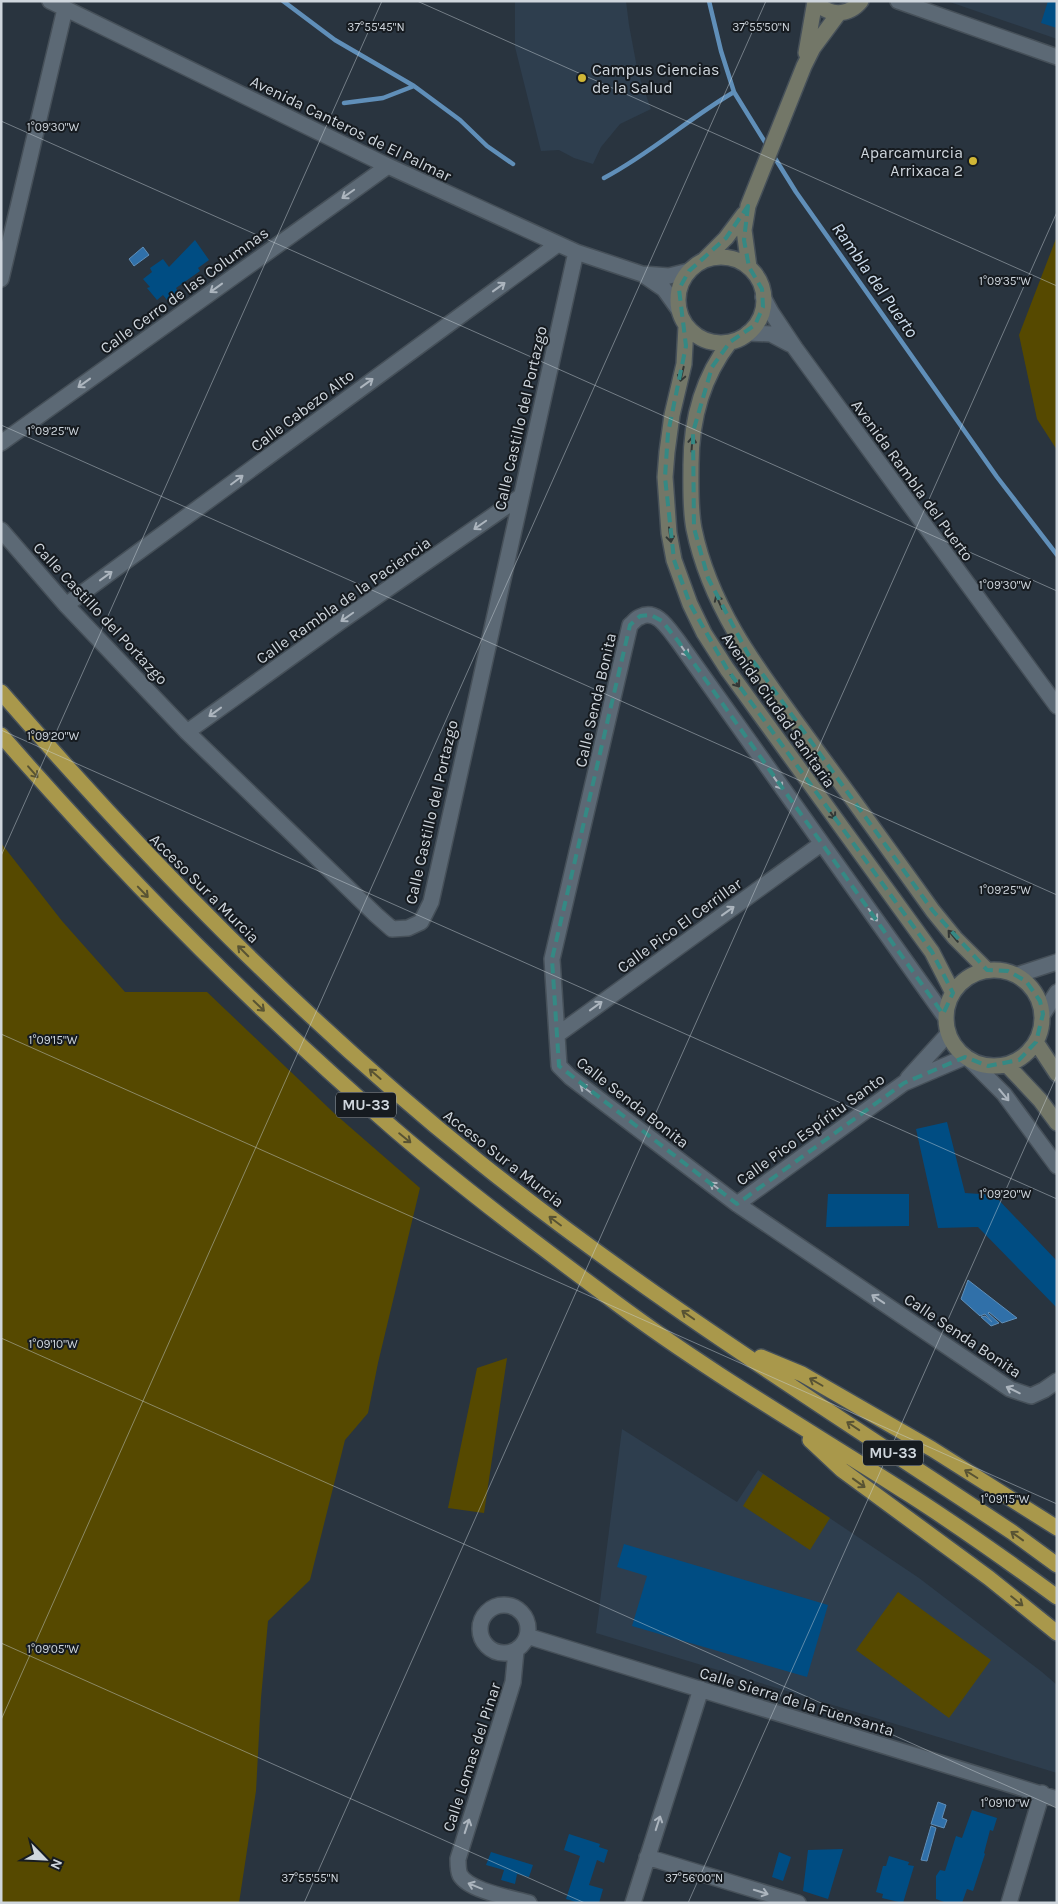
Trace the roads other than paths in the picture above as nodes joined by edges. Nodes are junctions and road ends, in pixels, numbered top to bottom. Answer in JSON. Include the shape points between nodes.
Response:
{"nodes":[{"id":1,"x":50,"y":1,"type":"edge"},
{"id":2,"x":815,"y":1,"type":"edge"},
{"id":3,"x":861,"y":1,"type":"edge"},
{"id":4,"x":898,"y":1,"type":"edge"},
{"id":5,"x":65,"y":9,"type":"junction"},
{"id":6,"x":838,"y":13,"type":"junction"},
{"id":7,"x":1057,"y":56,"type":"edge"},
{"id":8,"x":804,"y":66,"type":"junction"},
{"id":9,"x":388,"y":166,"type":"junction"},
{"id":10,"x":751,"y":200,"type":"junction"},
{"id":11,"x":558,"y":244,"type":"junction"},
{"id":12,"x":576,"y":252,"type":"junction"},
{"id":13,"x":704,"y":260,"type":"junction"},
{"id":14,"x":749,"y":267,"type":"junction"},
{"id":15,"x":689,"y":271,"type":"junction"},
{"id":16,"x":642,"y":274,"type":"junction"},
{"id":17,"x":1,"y":279,"type":"edge"},
{"id":18,"x":763,"y":297,"type":"junction"},
{"id":19,"x":679,"y":310,"type":"junction"},
{"id":20,"x":686,"y":326,"type":"junction"},
{"id":21,"x":748,"y":332,"type":"junction"},
{"id":22,"x":730,"y":342,"type":"junction"},
{"id":23,"x":795,"y":348,"type":"junction"},
{"id":24,"x":1,"y":443,"type":"edge"},
{"id":25,"x":520,"y":497,"type":"junction"},
{"id":26,"x":1,"y":530,"type":"edge"},
{"id":27,"x":66,"y":604,"type":"junction"},
{"id":28,"x":1,"y":692,"type":"edge"},
{"id":29,"x":1057,"y":706,"type":"edge"},
{"id":30,"x":187,"y":732,"type":"junction"},
{"id":31,"x":1,"y":735,"type":"edge"},
{"id":32,"x":821,"y":844,"type":"junction"},
{"id":33,"x":1057,"y":962,"type":"edge"},
{"id":34,"x":987,"y":970,"type":"junction"},
{"id":35,"x":1018,"y":975,"type":"junction"},
{"id":36,"x":1057,"y":992,"type":"edge"},
{"id":37,"x":953,"y":993,"type":"junction"},
{"id":38,"x":1043,"y":1014,"type":"junction"},
{"id":39,"x":946,"y":1018,"type":"junction"},
{"id":40,"x":948,"y":1034,"type":"junction"},
{"id":41,"x":557,"y":1035,"type":"junction"},
{"id":42,"x":1036,"y":1042,"type":"junction"},
{"id":43,"x":968,"y":1058,"type":"junction"},
{"id":44,"x":1007,"y":1065,"type":"junction"},
{"id":45,"x":1057,"y":1074,"type":"edge"},
{"id":46,"x":904,"y":1083,"type":"junction"},
{"id":47,"x":1057,"y":1123,"type":"edge"},
{"id":48,"x":1057,"y":1166,"type":"edge"},
{"id":49,"x":738,"y":1204,"type":"junction"},
{"id":50,"x":728,"y":1343,"type":"junction"},
{"id":51,"x":1057,"y":1381,"type":"edge"},
{"id":52,"x":783,"y":1416,"type":"junction"},
{"id":53,"x":1057,"y":1528,"type":"edge"},
{"id":54,"x":1057,"y":1565,"type":"edge"},
{"id":55,"x":1057,"y":1597,"type":"edge"},
{"id":56,"x":1057,"y":1633,"type":"edge"},
{"id":57,"x":527,"y":1636,"type":"junction"},
{"id":58,"x":516,"y":1651,"type":"junction"},
{"id":59,"x":700,"y":1689,"type":"junction"},
{"id":60,"x":1042,"y":1793,"type":"junction"},
{"id":61,"x":1057,"y":1799,"type":"edge"},
{"id":62,"x":648,"y":1857,"type":"junction"},
{"id":63,"x":529,"y":1903,"type":"edge"},
{"id":64,"x":633,"y":1903,"type":"edge"},
{"id":65,"x":798,"y":1903,"type":"edge"},
{"id":66,"x":1009,"y":1903,"type":"edge"}],
"edges":[{"from":1,"to":5,"type":"street","name":"Avenida Canteros de El Palmar"},
{"from":2,"to":6,"type":"street","via":[[827,11]]},
{"from":2,"to":8,"type":"street"},
{"from":3,"to":6,"type":"street","via":[[850,11]]},
{"from":4,"to":7,"type":"street"},
{"from":5,"to":9,"type":"street","name":"Avenida Canteros de El Palmar"},
{"from":5,"to":17,"type":"street"},
{"from":6,"to":8,"type":"street"},
{"from":8,"to":10,"type":"street"},
{"from":9,"to":11,"type":"street","name":"Avenida Canteros de El Palmar"},
{"from":9,"to":24,"type":"street","name":"Calle Cerro de las Columnas","one_way":true},
{"from":10,"to":13,"type":"street","via":[[734,228]]},
{"from":10,"to":14,"type":"street","via":[[744,230]]},
{"from":11,"to":12,"type":"street","name":"Avenida Canteros de El Palmar"},
{"from":27,"to":11,"type":"street","name":"Calle Cabezo Alto","one_way":true},
{"from":12,"to":16,"type":"street","name":"Avenida Canteros de El Palmar"},
{"from":12,"to":25,"type":"street","name":"Calle Castillo del Portazgo"},
{"from":13,"to":14,"type":"street","via":[[732,258]]},
{"from":13,"to":15,"type":"street"},
{"from":14,"to":18,"type":"street","via":[[759,281]]},
{"from":15,"to":16,"type":"street","name":"Avenida Canteros de El Palmar","via":[[669,276]]},
{"from":15,"to":19,"type":"street","via":[[679,289]]},
{"from":16,"to":19,"type":"street","name":"Avenida Canteros de El Palmar","via":[[664,289]]},
{"from":18,"to":21,"type":"street","via":[[760,316]]},
{"from":18,"to":23,"type":"street","name":"Avenida Rambla del Puerto"},
{"from":19,"to":20,"type":"street"},
{"from":20,"to":22,"type":"street","via":[[701,338]]},
{"from":20,"to":37,"type":"street","name":"Avenida Ciudad Sanitaria","one_way":true,"via":[[684,364],[668,432],[665,477],[669,533],[681,582],[704,633],[726,669],[932,952]]},
{"from":21,"to":22,"type":"street"},
{"from":21,"to":23,"type":"street","name":"Avenida Rambla del Puerto","via":[[771,334]]},
{"from":34,"to":22,"type":"street","name":"Avenida Ciudad Sanitaria","one_way":true,"via":[[933,911],[748,654],[720,607],[708,578],[694,528],[693,432],[706,382]]},
{"from":23,"to":29,"type":"street","name":"Avenida Rambla del Puerto"},
{"from":25,"to":30,"type":"street","name":"Calle Rambla de la Paciencia","one_way":true},
{"from":25,"to":30,"type":"street","name":"Calle Castillo del Portazgo","via":[[431,902],[421,922],[408,928],[392,929]]},
{"from":26,"to":27,"type":"street","name":"Calle Castillo del Portazgo"},
{"from":27,"to":30,"type":"street","name":"Calle Castillo del Portazgo"},
{"from":50,"to":28,"type":"highway","name":"Acceso Sur a Murcia","number":"MU-33","one_way":true,"via":[[551,1218],[363,1064],[252,960],[152,859],[78,781]]},
{"from":31,"to":52,"type":"highway","number":"MU-33","one_way":true,"via":[[177,927],[284,1030],[397,1131],[618,1304]]},
{"from":32,"to":39,"type":"street","one_way":true},
{"from":41,"to":32,"type":"street","name":"Calle Pico El Cerrillar","one_way":true},
{"from":41,"to":32,"type":"street","name":"Calle Senda Bonita","one_way":true,"via":[[552,959],[630,625],[640,616],[652,615],[662,620]]},
{"from":33,"to":35,"type":"street"},
{"from":34,"to":35,"type":"street","via":[[1003,970]]},
{"from":34,"to":37,"type":"street","via":[[967,977]]},
{"from":35,"to":38,"type":"street","via":[[1033,988]]},
{"from":36,"to":38,"type":"street"},
{"from":37,"to":39,"type":"street"},
{"from":38,"to":42,"type":"street","via":[[1042,1029]]},
{"from":39,"to":40,"type":"street"},
{"from":40,"to":43,"type":"street","via":[[956,1048]]},
{"from":40,"to":46,"type":"street","name":"Calle Pico Espíritu Santo"},
{"from":49,"to":41,"type":"street","name":"Calle Senda Bonita","one_way":true,"via":[[570,1077],[559,1066]]},
{"from":42,"to":44,"type":"street","via":[[1024,1056]]},
{"from":42,"to":45,"type":"street"},
{"from":43,"to":44,"type":"street","via":[[988,1066]]},
{"from":43,"to":46,"type":"street","name":"Calle Pico Espíritu Santo"},
{"from":43,"to":48,"type":"street","one_way":true,"via":[[1004,1094]]},
{"from":44,"to":47,"type":"street"},
{"from":46,"to":49,"type":"street","name":"Calle Pico Espíritu Santo"},
{"from":51,"to":49,"type":"street","name":"Calle Senda Bonita","one_way":true,"via":[[1031,1396],[1010,1388]]},
{"from":53,"to":50,"type":"highway","one_way":true,"via":[[932,1449],[802,1374]]},
{"from":54,"to":50,"type":"highway","name":"Acceso Sur a Murcia","number":"MU-33","one_way":true},
{"from":52,"to":55,"type":"highway","number":"MU-33","via":[[913,1497]]},
{"from":52,"to":56,"type":"highway","one_way":true,"via":[[842,1470]]},
{"from":57,"to":58,"type":"street"},
{"from":57,"to":58,"type":"street","via":[[526,1618],[511,1606],[502,1605],[486,1614],[481,1622],[483,1641],[497,1652]]},
{"from":57,"to":59,"type":"street","name":"Calle Sierra de la Fuensanta"},
{"from":63,"to":58,"type":"street","name":"Calle Lomas del Pinar","one_way":true,"via":[[466,1882],[459,1874],[458,1859],[513,1682]]},
{"from":59,"to":60,"type":"street","name":"Calle Sierra de la Fuensanta"},
{"from":62,"to":59,"type":"street","one_way":true},
{"from":60,"to":61,"type":"street","name":"Calle Sierra de la Fuensanta"},
{"from":60,"to":66,"type":"street"},
{"from":62,"to":64,"type":"street"},
{"from":62,"to":65,"type":"street","one_way":true}]}
